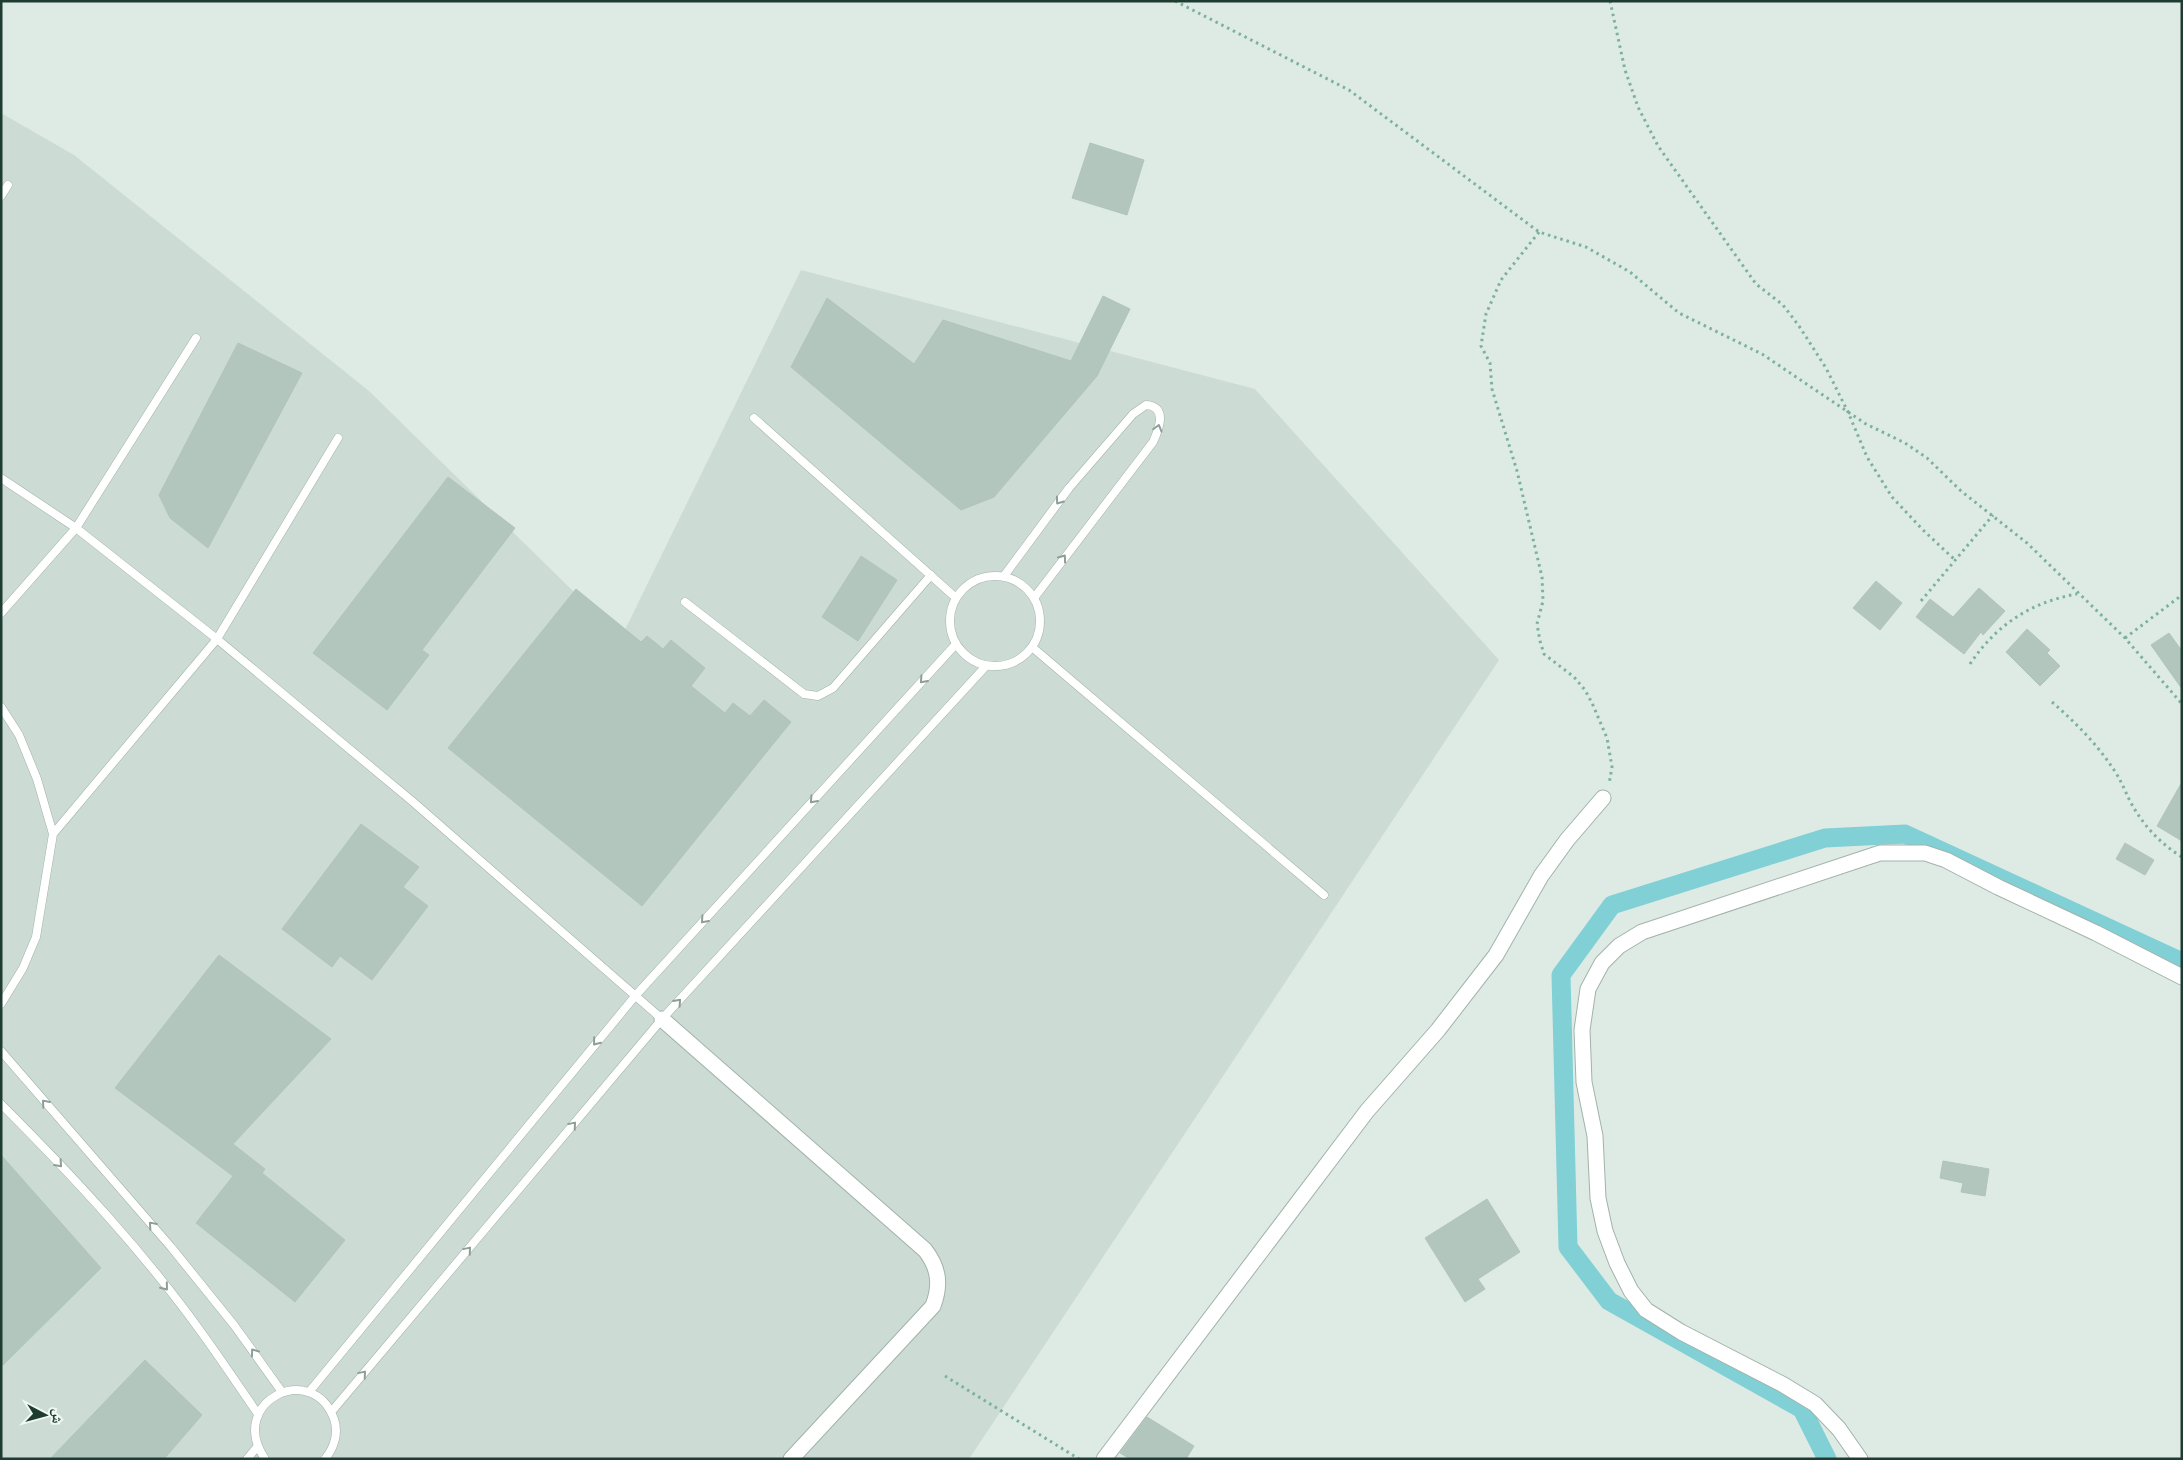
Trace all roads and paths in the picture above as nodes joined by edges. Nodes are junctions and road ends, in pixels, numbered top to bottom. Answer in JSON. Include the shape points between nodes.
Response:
{"nodes":[{"id":1,"x":1175,"y":1,"type":"edge"},
{"id":2,"x":1610,"y":1,"type":"edge"},
{"id":3,"x":8,"y":185,"type":"dead end"},
{"id":4,"x":1,"y":196,"type":"edge"},
{"id":5,"x":1539,"y":232,"type":"junction"},
{"id":6,"x":196,"y":338,"type":"dead end"},
{"id":7,"x":1848,"y":412,"type":"junction"},
{"id":8,"x":754,"y":418,"type":"dead end"},
{"id":9,"x":338,"y":438,"type":"dead end"},
{"id":10,"x":1,"y":478,"type":"edge"},
{"id":11,"x":1993,"y":515,"type":"junction"},
{"id":12,"x":76,"y":528,"type":"junction"},
{"id":13,"x":1955,"y":560,"type":"junction"},
{"id":14,"x":931,"y":575,"type":"junction"},
{"id":15,"x":1004,"y":576,"type":"junction"},
{"id":16,"x":2078,"y":594,"type":"junction"},
{"id":17,"x":2182,"y":595,"type":"edge"},
{"id":18,"x":956,"y":597,"type":"junction"},
{"id":19,"x":1034,"y":598,"type":"junction"},
{"id":20,"x":1921,"y":601,"type":"dead end"},
{"id":21,"x":685,"y":602,"type":"dead end"},
{"id":22,"x":1,"y":613,"type":"edge"},
{"id":23,"x":2125,"y":638,"type":"junction"},
{"id":24,"x":217,"y":639,"type":"junction"},
{"id":25,"x":956,"y":644,"type":"junction"},
{"id":26,"x":1032,"y":647,"type":"junction"},
{"id":27,"x":1970,"y":664,"type":"dead end"},
{"id":28,"x":986,"y":666,"type":"junction"},
{"id":29,"x":2052,"y":702,"type":"dead end"},
{"id":30,"x":2182,"y":704,"type":"edge"},
{"id":31,"x":1,"y":707,"type":"edge"},
{"id":32,"x":1603,"y":798,"type":"joint"},
{"id":33,"x":53,"y":834,"type":"junction"},
{"id":34,"x":2182,"y":858,"type":"edge"},
{"id":35,"x":1324,"y":895,"type":"dead end"},
{"id":36,"x":2182,"y":977,"type":"edge"},
{"id":37,"x":636,"y":995,"type":"junction"},
{"id":38,"x":1,"y":1004,"type":"edge"},
{"id":39,"x":662,"y":1019,"type":"junction"},
{"id":40,"x":1,"y":1051,"type":"edge"},
{"id":41,"x":1,"y":1104,"type":"edge"},
{"id":42,"x":945,"y":1376,"type":"dead end"},
{"id":43,"x":282,"y":1392,"type":"junction"},
{"id":44,"x":309,"y":1392,"type":"junction"},
{"id":45,"x":332,"y":1411,"type":"junction"},
{"id":46,"x":258,"y":1414,"type":"junction"},
{"id":47,"x":257,"y":1447,"type":"junction"},
{"id":48,"x":247,"y":1459,"type":"edge"},
{"id":49,"x":265,"y":1459,"type":"edge"},
{"id":50,"x":325,"y":1459,"type":"edge"},
{"id":51,"x":791,"y":1459,"type":"edge"},
{"id":52,"x":1079,"y":1459,"type":"edge"},
{"id":53,"x":1104,"y":1459,"type":"edge"},
{"id":54,"x":1860,"y":1459,"type":"edge"}],
"edges":[{"from":1,"to":5,"type":"path","via":[[1349,90]]},
{"from":2,"to":7,"type":"path","via":[[1625,70],[1638,107],[1658,146],[1756,284],[1784,305],[1799,326],[1826,368]]},
{"from":3,"to":4,"type":"lane"},
{"from":5,"to":7,"type":"path","via":[[1586,247],[1630,272],[1680,313],[1762,354]]},
{"from":5,"to":32,"type":"path","via":[[1501,280],[1486,314],[1481,346],[1490,363],[1492,389],[1517,471],[1542,577],[1543,601],[1537,624],[1540,641],[1544,654],[1574,677],[1585,690],[1607,738],[1612,767]]},
{"from":6,"to":12,"type":"lane"},
{"from":7,"to":11,"type":"path","via":[[1927,458],[1961,491]]},
{"from":7,"to":13,"type":"path","via":[[1867,457],[1892,496],[1917,525]]},
{"from":8,"to":14,"type":"lane"},
{"from":9,"to":24,"type":"lane"},
{"from":10,"to":12,"type":"lane"},
{"from":11,"to":13,"type":"path"},
{"from":11,"to":16,"type":"path","via":[[2027,543]]},
{"from":12,"to":22,"type":"lane"},
{"from":12,"to":24,"type":"lane"},
{"from":13,"to":20,"type":"path"},
{"from":14,"to":18,"type":"lane"},
{"from":14,"to":21,"type":"lane","via":[[833,688],[818,696],[804,694]]},
{"from":15,"to":18,"type":"lane","via":[[984,576],[966,585]]},
{"from":15,"to":19,"type":"lane","via":[[1021,584]]},
{"from":19,"to":15,"type":"lane","one_way":true,"via":[[1153,442],[1161,421],[1156,407],[1146,405],[1133,414],[1069,488]]},
{"from":16,"to":23,"type":"path"},
{"from":16,"to":27,"type":"path","via":[[2046,602],[2016,617],[1990,638]]},
{"from":17,"to":23,"type":"path"},
{"from":18,"to":25,"type":"lane","via":[[950,613],[950,629]]},
{"from":19,"to":26,"type":"lane","via":[[1040,614],[1039,631]]},
{"from":23,"to":30,"type":"path"},
{"from":24,"to":33,"type":"lane"},
{"from":24,"to":37,"type":"lane","via":[[412,801]]},
{"from":25,"to":28,"type":"lane","via":[[964,654]]},
{"from":25,"to":37,"type":"lane","one_way":true},
{"from":26,"to":28,"type":"lane","via":[[1019,659],[1003,666]]},
{"from":26,"to":35,"type":"lane"},
{"from":39,"to":28,"type":"lane","one_way":true},
{"from":29,"to":34,"type":"path","via":[[2105,757],[2145,824]]},
{"from":31,"to":33,"type":"lane","via":[[23,744]]},
{"from":32,"to":53,"type":"street","via":[[1545,870],[1496,955],[1438,1030],[1367,1111]]},
{"from":33,"to":38,"type":"lane","via":[[36,937],[23,968]]},
{"from":36,"to":54,"type":"street","via":[[1946,860],[1925,853],[1880,853],[1708,909],[1642,932],[1619,946],[1602,962],[1588,989],[1582,1030],[1584,1082],[1605,1232],[1631,1290],[1646,1310],[1681,1332],[1815,1404],[1839,1429]]},
{"from":37,"to":39,"type":"lane"},
{"from":37,"to":44,"type":"lane","one_way":true},
{"from":45,"to":39,"type":"lane","one_way":true},
{"from":39,"to":51,"type":"street","via":[[925,1250],[937,1271],[938,1289],[933,1306]]},
{"from":43,"to":40,"type":"lane","one_way":true,"via":[[234,1325],[171,1247]]},
{"from":41,"to":46,"type":"lane","one_way":true,"via":[[128,1240],[203,1334]]},
{"from":42,"to":52,"type":"path"},
{"from":43,"to":44,"type":"lane"},
{"from":43,"to":46,"type":"lane","via":[[268,1400]]},
{"from":44,"to":45,"type":"lane","via":[[322,1399]]},
{"from":45,"to":50,"type":"lane","via":[[336,1438]]},
{"from":46,"to":47,"type":"lane","via":[[254,1436]]},
{"from":47,"to":48,"type":"lane"},
{"from":47,"to":49,"type":"lane"}]}
